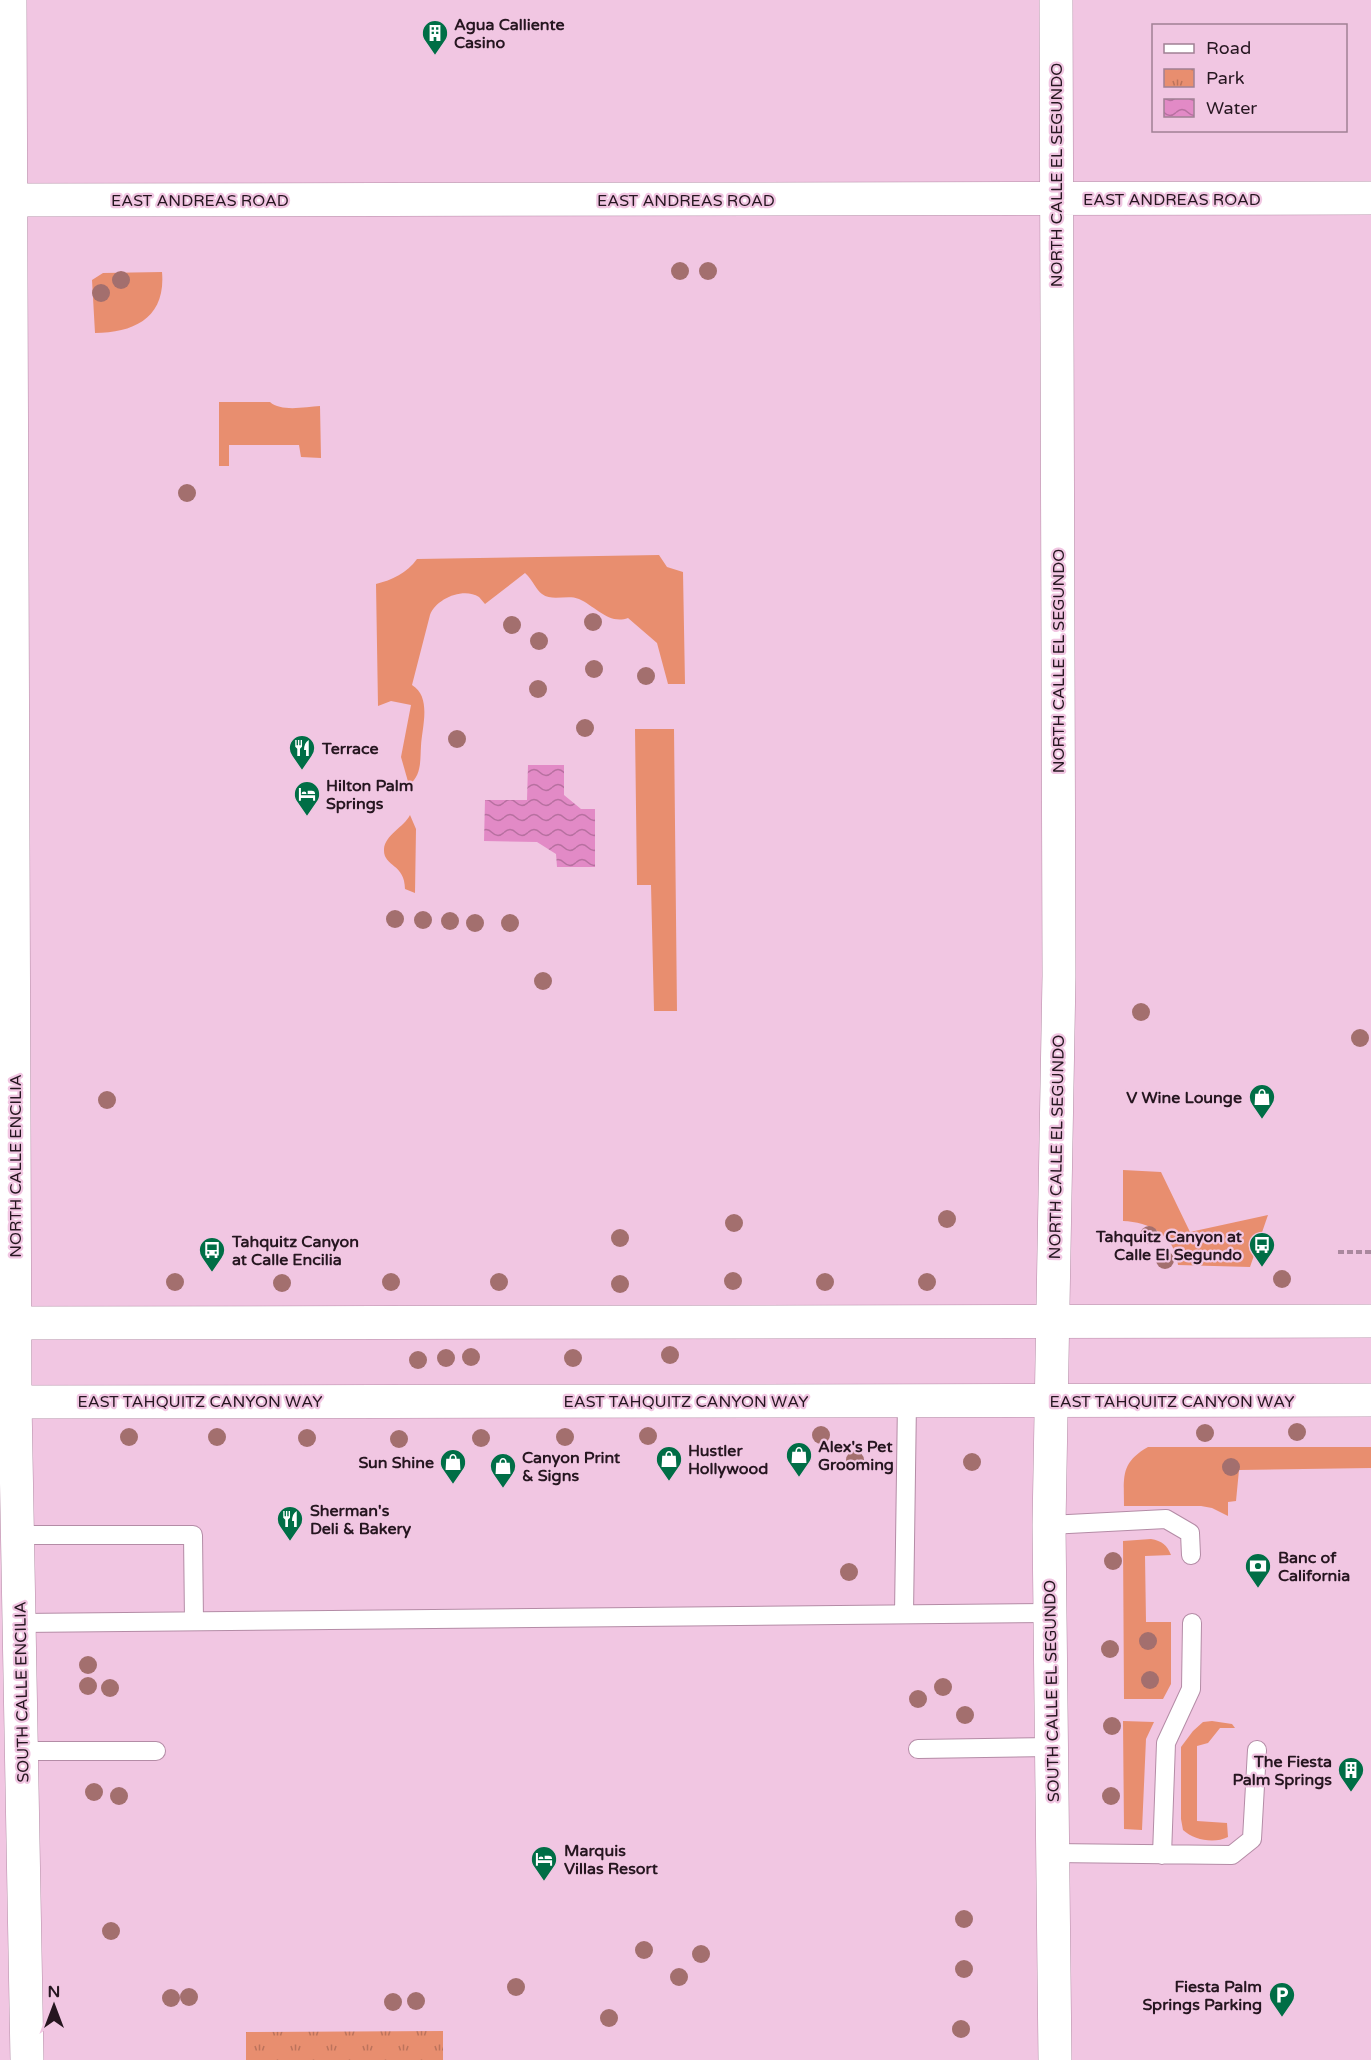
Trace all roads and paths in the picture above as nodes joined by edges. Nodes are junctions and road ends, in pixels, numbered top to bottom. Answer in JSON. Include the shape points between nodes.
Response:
{"nodes":[{"id":1,"x":10,"y":0,"type":"edge"},
{"id":2,"x":1056,"y":0,"type":"edge"},
{"id":3,"x":1371,"y":198,"type":"edge"},
{"id":4,"x":6,"y":200,"type":"edge"},
{"id":5,"x":1057,"y":200,"type":"junction"},
{"id":6,"x":7,"y":1133,"type":"edge"},
{"id":7,"x":1338,"y":1252,"type":"dead end"},
{"id":8,"x":1371,"y":1252,"type":"edge"},
{"id":9,"x":1371,"y":1321,"type":"edge"},
{"id":10,"x":1053,"y":1322,"type":"junction"},
{"id":11,"x":8,"y":1323,"type":"edge"},
{"id":12,"x":1371,"y":1400,"type":"edge"},
{"id":13,"x":907,"y":1401,"type":"junction"},
{"id":14,"x":1050,"y":1401,"type":"junction"},
{"id":15,"x":8,"y":1402,"type":"edge"},
{"id":16,"x":12,"y":1518,"type":"edge"},
{"id":17,"x":1049,"y":1525,"type":"junction"},
{"id":18,"x":1191,"y":1555,"type":"dead end"},
{"id":19,"x":1050,"y":1613,"type":"junction"},
{"id":20,"x":904,"y":1614,"type":"junction"},
{"id":21,"x":194,"y":1622,"type":"junction"},
{"id":22,"x":20,"y":1623,"type":"junction"},
{"id":23,"x":1192,"y":1623,"type":"dead end"},
{"id":24,"x":1051,"y":1747,"type":"junction"},
{"id":25,"x":918,"y":1749,"type":"dead end"},
{"id":26,"x":1257,"y":1750,"type":"dead end"},
{"id":27,"x":22,"y":1751,"type":"junction"},
{"id":28,"x":156,"y":1751,"type":"dead end"},
{"id":29,"x":1052,"y":1853,"type":"junction"},
{"id":30,"x":1162,"y":1855,"type":"junction"},
{"id":31,"x":27,"y":2060,"type":"edge"},
{"id":32,"x":1055,"y":2060,"type":"edge"}],
"edges":[{"from":1,"to":4,"type":"street","name":"NORTH CALLE ENCILIA"},
{"from":2,"to":5,"type":"street","name":"NORTH CALLE EL SEGUNDO"},
{"from":3,"to":5,"type":"street","name":"EAST ANDREAS ROAD"},
{"from":4,"to":5,"type":"street","name":"EAST ANDREAS ROAD"},
{"from":4,"to":6,"type":"street","name":"NORTH CALLE ENCILIA"},
{"from":5,"to":10,"type":"street","name":"NORTH CALLE EL SEGUNDO","via":[[1059,976]]},
{"from":6,"to":11,"type":"street","name":"NORTH CALLE ENCILIA"},
{"from":7,"to":8,"type":"path"},
{"from":9,"to":10,"type":"street"},
{"from":10,"to":11,"type":"street"},
{"from":10,"to":14,"type":"street","name":"SOUTH CALLE EL SEGUNDO"},
{"from":11,"to":15,"type":"street","name":"SOUTH CALLE ENCILIA"},
{"from":12,"to":14,"type":"street","name":"EAST TAHQUITZ CANYON WAY"},
{"from":13,"to":14,"type":"street","name":"EAST TAHQUITZ CANYON WAY"},
{"from":13,"to":15,"type":"street","name":"EAST TAHQUITZ CANYON WAY"},
{"from":13,"to":20,"type":"lane"},
{"from":14,"to":17,"type":"street","name":"SOUTH CALLE EL SEGUNDO"},
{"from":15,"to":16,"type":"street","name":"SOUTH CALLE ENCILIA"},
{"from":16,"to":21,"type":"lane","via":[[193,1535]]},
{"from":16,"to":22,"type":"street","name":"SOUTH CALLE ENCILIA"},
{"from":17,"to":18,"type":"lane","via":[[1166,1519],[1190,1533]]},
{"from":17,"to":19,"type":"street","name":"SOUTH CALLE EL SEGUNDO"},
{"from":19,"to":20,"type":"lane"},
{"from":19,"to":24,"type":"street","name":"SOUTH CALLE EL SEGUNDO"},
{"from":20,"to":21,"type":"lane"},
{"from":21,"to":22,"type":"lane"},
{"from":22,"to":27,"type":"street","name":"SOUTH CALLE ENCILIA"},
{"from":23,"to":30,"type":"lane","via":[[1191,1689],[1166,1743]]},
{"from":24,"to":25,"type":"lane"},
{"from":24,"to":29,"type":"street","name":"SOUTH CALLE EL SEGUNDO"},
{"from":26,"to":30,"type":"lane","via":[[1252,1839],[1232,1855]]},
{"from":27,"to":28,"type":"lane"},
{"from":27,"to":31,"type":"street","name":"SOUTH CALLE ENCILIA"},
{"from":29,"to":30,"type":"lane"},
{"from":29,"to":32,"type":"street","name":"SOUTH CALLE EL SEGUNDO"}]}
